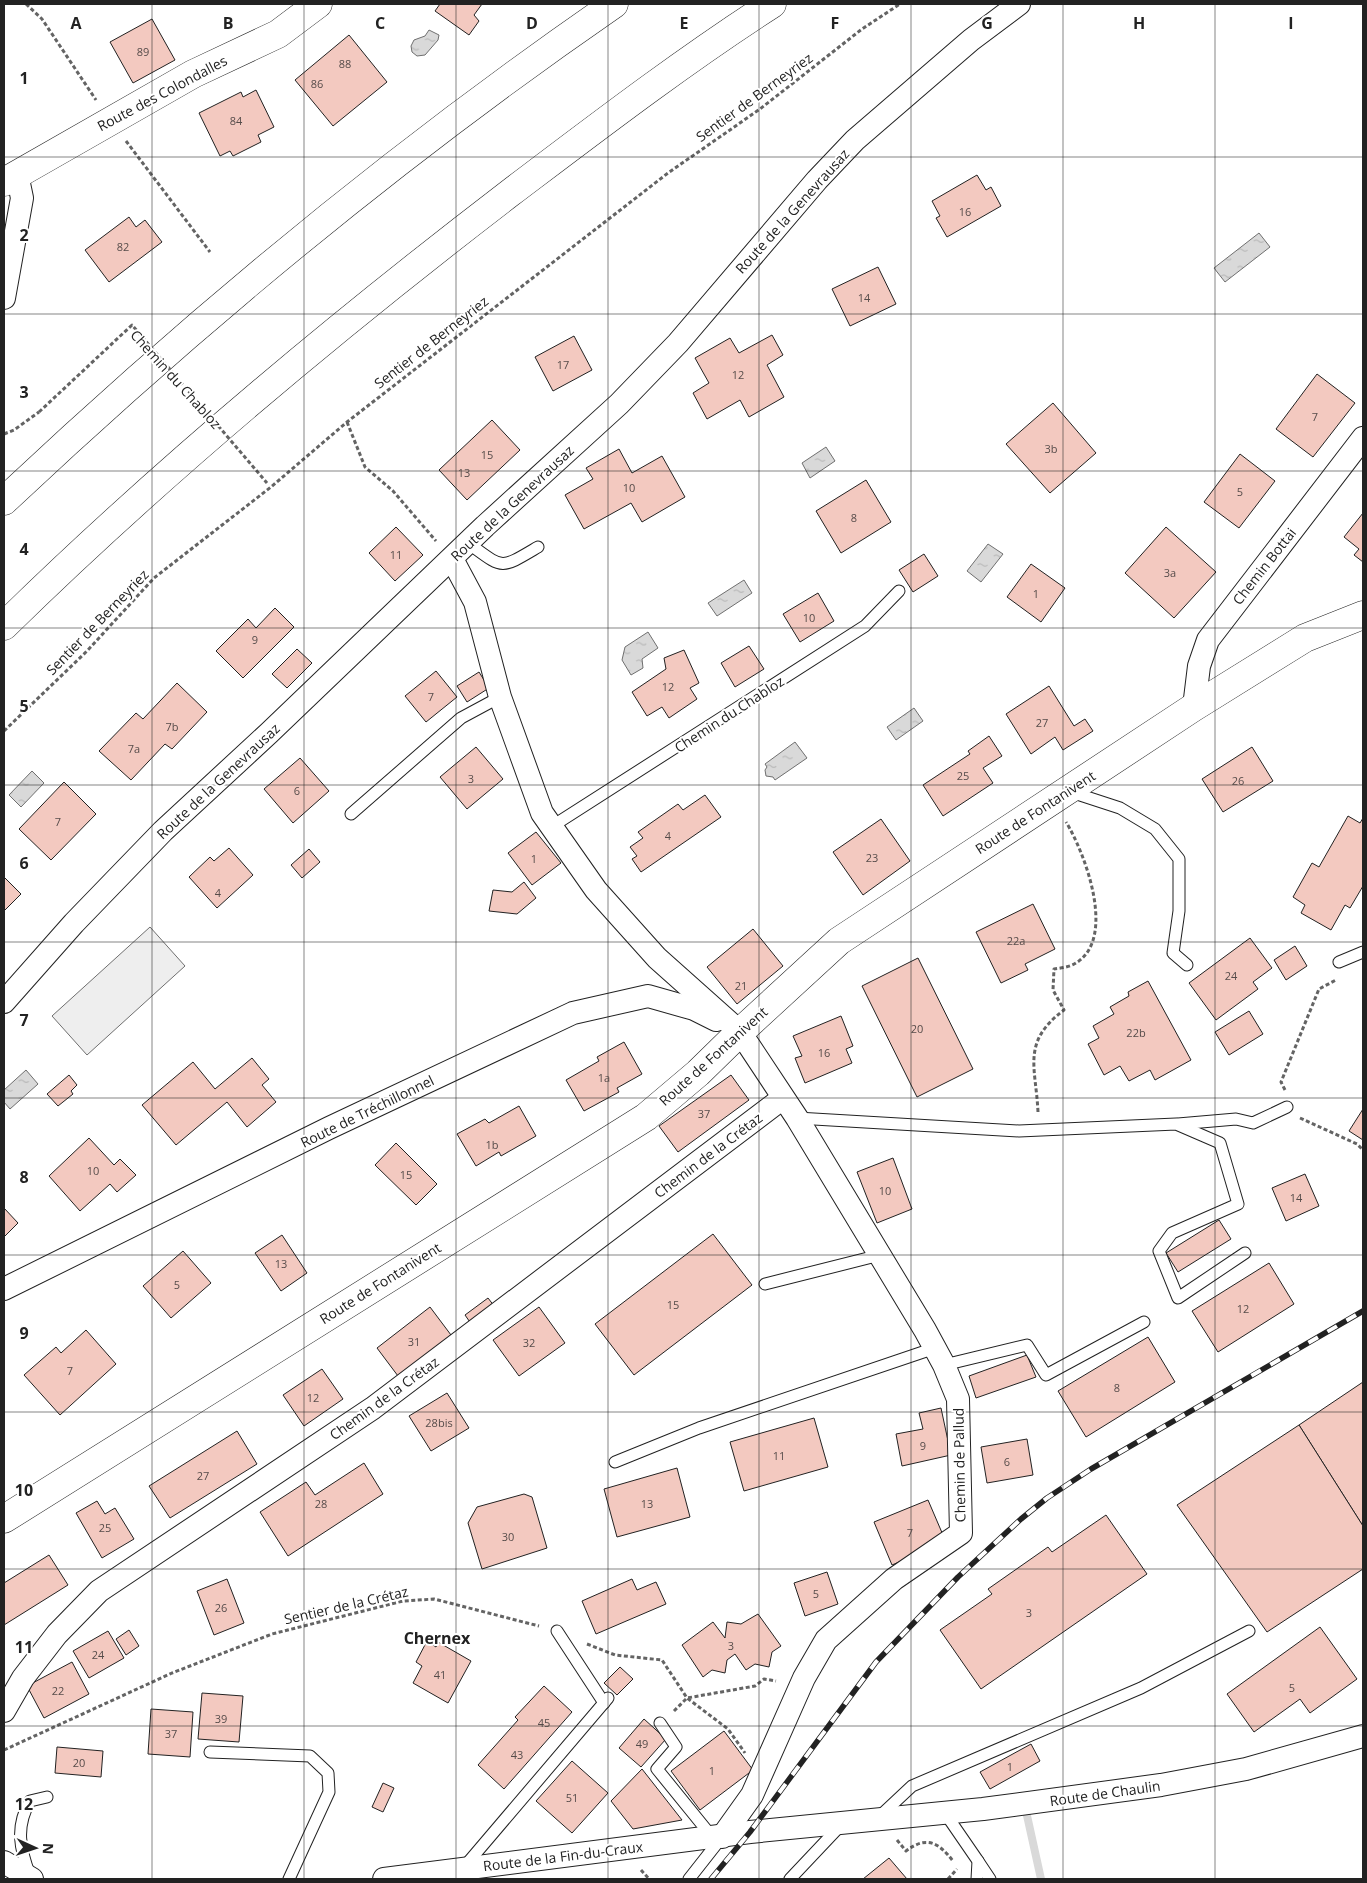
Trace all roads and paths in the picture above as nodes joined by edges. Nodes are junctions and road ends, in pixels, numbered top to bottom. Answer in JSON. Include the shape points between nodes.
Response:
{"nodes":[{"id":1,"x":26,"y":4,"type":"edge"},
{"id":2,"x":318,"y":4,"type":"edge"},
{"id":3,"x":614,"y":4,"type":"edge"},
{"id":4,"x":772,"y":4,"type":"edge"},
{"id":5,"x":900,"y":4,"type":"edge"},
{"id":6,"x":1019,"y":4,"type":"edge"},
{"id":7,"x":110,"y":120,"type":"junction"},
{"id":8,"x":10,"y":178,"type":"edge"},
{"id":9,"x":210,"y":252,"type":"dead end"},
{"id":10,"x":4,"y":298,"type":"edge"},
{"id":11,"x":347,"y":422,"type":"junction"},
{"id":12,"x":4,"y":434,"type":"edge"},
{"id":13,"x":1363,"y":438,"type":"edge"},
{"id":14,"x":271,"y":488,"type":"junction"},
{"id":15,"x":4,"y":501,"type":"edge"},
{"id":16,"x":538,"y":547,"type":"dead end"},
{"id":17,"x":453,"y":549,"type":"junction"},
{"id":18,"x":899,"y":591,"type":"dead end"},
{"id":19,"x":1363,"y":615,"type":"edge"},
{"id":20,"x":4,"y":626,"type":"edge"},
{"id":21,"x":500,"y":697,"type":"junction"},
{"id":22,"x":1194,"y":707,"type":"junction"},
{"id":23,"x":4,"y":732,"type":"edge"},
{"id":24,"x":1060,"y":796,"type":"junction"},
{"id":25,"x":351,"y":814,"type":"dead end"},
{"id":26,"x":552,"y":827,"type":"junction"},
{"id":27,"x":1363,"y":952,"type":"edge"},
{"id":28,"x":1339,"y":962,"type":"joint"},
{"id":29,"x":1186,"y":965,"type":"dead end"},
{"id":30,"x":4,"y":1002,"type":"edge"},
{"id":31,"x":740,"y":1032,"type":"junction"},
{"id":32,"x":783,"y":1098,"type":"junction"},
{"id":33,"x":1287,"y":1107,"type":"junction"},
{"id":34,"x":798,"y":1118,"type":"junction"},
{"id":35,"x":1176,"y":1124,"type":"junction"},
{"id":36,"x":1039,"y":1130,"type":"junction"},
{"id":37,"x":1363,"y":1150,"type":"edge"},
{"id":38,"x":1245,"y":1254,"type":"dead end"},
{"id":39,"x":880,"y":1255,"type":"junction"},
{"id":40,"x":766,"y":1284,"type":"dead end"},
{"id":41,"x":4,"y":1289,"type":"edge"},
{"id":42,"x":1144,"y":1322,"type":"dead end"},
{"id":43,"x":940,"y":1356,"type":"junction"},
{"id":44,"x":615,"y":1462,"type":"dead end"},
{"id":45,"x":4,"y":1519,"type":"edge"},
{"id":46,"x":557,"y":1631,"type":"junction"},
{"id":47,"x":1250,"y":1631,"type":"dead end"},
{"id":48,"x":764,"y":1679,"type":"dead end"},
{"id":49,"x":687,"y":1698,"type":"junction"},
{"id":50,"x":4,"y":1712,"type":"edge"},
{"id":51,"x":660,"y":1723,"type":"dead end"},
{"id":52,"x":1363,"y":1736,"type":"edge"},
{"id":53,"x":4,"y":1750,"type":"edge"},
{"id":54,"x":210,"y":1752,"type":"dead end"},
{"id":55,"x":761,"y":1774,"type":"junction"},
{"id":56,"x":47,"y":1797,"type":"dead end"},
{"id":57,"x":945,"y":1813,"type":"junction"},
{"id":58,"x":875,"y":1821,"type":"junction"},
{"id":59,"x":842,"y":1824,"type":"junction"},
{"id":60,"x":718,"y":1837,"type":"junction"},
{"id":61,"x":896,"y":1839,"type":"dead end"},
{"id":62,"x":978,"y":1861,"type":"junction"},
{"id":63,"x":4,"y":1862,"type":"edge"},
{"id":64,"x":464,"y":1868,"type":"junction"},
{"id":65,"x":31,"y":1879,"type":"edge"},
{"id":66,"x":289,"y":1879,"type":"edge"},
{"id":67,"x":384,"y":1879,"type":"edge"},
{"id":68,"x":689,"y":1879,"type":"edge"},
{"id":69,"x":790,"y":1879,"type":"edge"},
{"id":70,"x":948,"y":1879,"type":"edge"},
{"id":71,"x":977,"y":1879,"type":"edge"},
{"id":72,"x":990,"y":1879,"type":"edge"}],
"edges":[{"from":1,"to":7,"type":"path","via":[[42,19]]},
{"from":2,"to":7,"type":"main road","name":"Route des Colondalles","via":[[278,34],[193,74]]},
{"from":3,"to":15,"type":"main road","via":[[465,113],[272,264],[168,352]]},
{"from":4,"to":20,"type":"main road","via":[[653,86],[434,251],[330,335],[133,505]]},
{"from":5,"to":11,"type":"path","name":"Sentier de Berneyriez","via":[[668,173]]},
{"from":6,"to":17,"type":"street","name":"Route de la Genevrausaz","via":[[971,40],[855,140],[678,343],[618,404]]},
{"from":7,"to":8,"type":"main road","name":"Route des Colondalles"},
{"from":7,"to":9,"type":"path"},
{"from":8,"to":10,"type":"street","via":[[22,198]]},
{"from":11,"to":14,"type":"path","name":"Sentier de Berneyriez"},
{"from":11,"to":17,"type":"path","via":[[365,467]]},
{"from":12,"to":14,"type":"path","name":"Chemin du Chabloz","bridge":true,"via":[[39,412],[132,325]]},
{"from":13,"to":22,"type":"street","name":"Chemin Bottai","via":[[1208,640],[1199,666]]},
{"from":14,"to":23,"type":"path","name":"Sentier de Berneyriez","via":[[154,578],[87,651]]},
{"from":16,"to":17,"type":"lane","via":[[503,565]]},
{"from":17,"to":21,"type":"street","via":[[475,602]]},
{"from":17,"to":30,"type":"street","name":"Route de la Genevrausaz","via":[[163,831],[74,923]]},
{"from":18,"to":26,"type":"lane","name":"Chemin du Chabloz","via":[[865,626]]},
{"from":19,"to":22,"type":"main road","name":"Route de Fontanivent","via":[[1305,638]]},
{"from":21,"to":25,"type":"lane","via":[[462,718]]},
{"from":21,"to":26,"type":"street","via":[[542,813]]},
{"from":22,"to":24,"type":"main road","name":"Route de Fontanivent"},
{"from":24,"to":29,"type":"lane","via":[[1120,808],[1155,829],[1179,859],[1179,910],[1173,953]]},
{"from":24,"to":31,"type":"main road","name":"Route de Fontanivent","via":[[839,941]]},
{"from":24,"to":36,"type":"path","via":[[1086,863],[1096,917],[1094,939],[1086,954],[1076,964],[1054,969],[1053,990],[1064,1010],[1053,1018],[1035,1045],[1032,1060]]},
{"from":26,"to":31,"type":"street","via":[[596,890],[657,958]]},
{"from":27,"to":28,"type":"lane"},
{"from":28,"to":33,"type":"path","via":[[1336,981],[1319,989],[1281,1082],[1287,1095],[1282,1099]]},
{"from":31,"to":32,"type":"street","name":"Chemin de Pallud"},
{"from":31,"to":41,"type":"street","name":"Route de Tréchillonnel","via":[[694,1009],[648,996],[573,1013],[329,1128]]},
{"from":31,"to":45,"type":"main road","name":"Route de Fontanivent","via":[[646,1117]]},
{"from":32,"to":34,"type":"street","name":"Chemin de Pallud"},
{"from":32,"to":50,"type":"street","name":"Chemin de la Crétaz","via":[[373,1408],[100,1591],[57,1634],[23,1678]]},
{"from":33,"to":35,"type":"lane","via":[[1253,1122],[1236,1119]]},
{"from":33,"to":37,"type":"path","via":[[1299,1118],[1357,1144]]},
{"from":34,"to":36,"type":"lane"},
{"from":34,"to":39,"type":"street","name":"Chemin de Pallud"},
{"from":35,"to":36,"type":"lane"},
{"from":35,"to":38,"type":"lane","via":[[1220,1143],[1238,1204],[1172,1233],[1159,1251],[1178,1298]]},
{"from":39,"to":40,"type":"lane"},
{"from":39,"to":43,"type":"street","name":"Chemin de Pallud"},
{"from":42,"to":43,"type":"lane","via":[[1046,1375],[1027,1345]]},
{"from":43,"to":44,"type":"lane","via":[[699,1428]]},
{"from":43,"to":55,"type":"street","name":"Chemin de Pallud","via":[[958,1398],[961,1533],[894,1579],[826,1640],[804,1678]]},
{"from":46,"to":49,"type":"path","name":"Sentier de la Crétaz","via":[[615,1655],[662,1660]]},
{"from":46,"to":53,"type":"path","name":"Sentier de la Crétaz","via":[[434,1599],[403,1601],[272,1634],[172,1672]]},
{"from":46,"to":64,"type":"lane","via":[[606,1700]]},
{"from":47,"to":58,"type":"lane","via":[[1142,1688],[912,1786]]},
{"from":48,"to":49,"type":"path","via":[[755,1686]]},
{"from":49,"to":55,"type":"path","via":[[728,1729]]},
{"from":51,"to":60,"type":"lane","via":[[676,1747],[658,1769]]},
{"from":52,"to":57,"type":"street","name":"Route de Chaulin","via":[[1246,1769],[1161,1785]]},
{"from":54,"to":66,"type":"lane","via":[[310,1756],[328,1773],[329,1792]]},
{"from":55,"to":60,"type":"street","name":"Chemin de Pallud","via":[[752,1795]]},
{"from":56,"to":65,"type":"lane","via":[[30,1802],[22,1816],[21,1850]]},
{"from":57,"to":58,"type":"street","name":"Route de Chaulin"},
{"from":57,"to":62,"type":"lane"},
{"from":58,"to":59,"type":"street","name":"Route de Chaulin"},
{"from":59,"to":60,"type":"street","name":"Route de Chaulin"},
{"from":59,"to":69,"type":"lane"},
{"from":60,"to":64,"type":"street","name":"Route de la Fin-du-Craux"},
{"from":60,"to":68,"type":"lane"},
{"from":61,"to":70,"type":"path","via":[[906,1851],[929,1842],[941,1847],[956,1865],[957,1871]]},
{"from":62,"to":71,"type":"lane"},
{"from":62,"to":72,"type":"lane"},
{"from":63,"to":65,"type":"street"},
{"from":64,"to":67,"type":"street","name":"Route de la Fin-du-Craux"}]}
